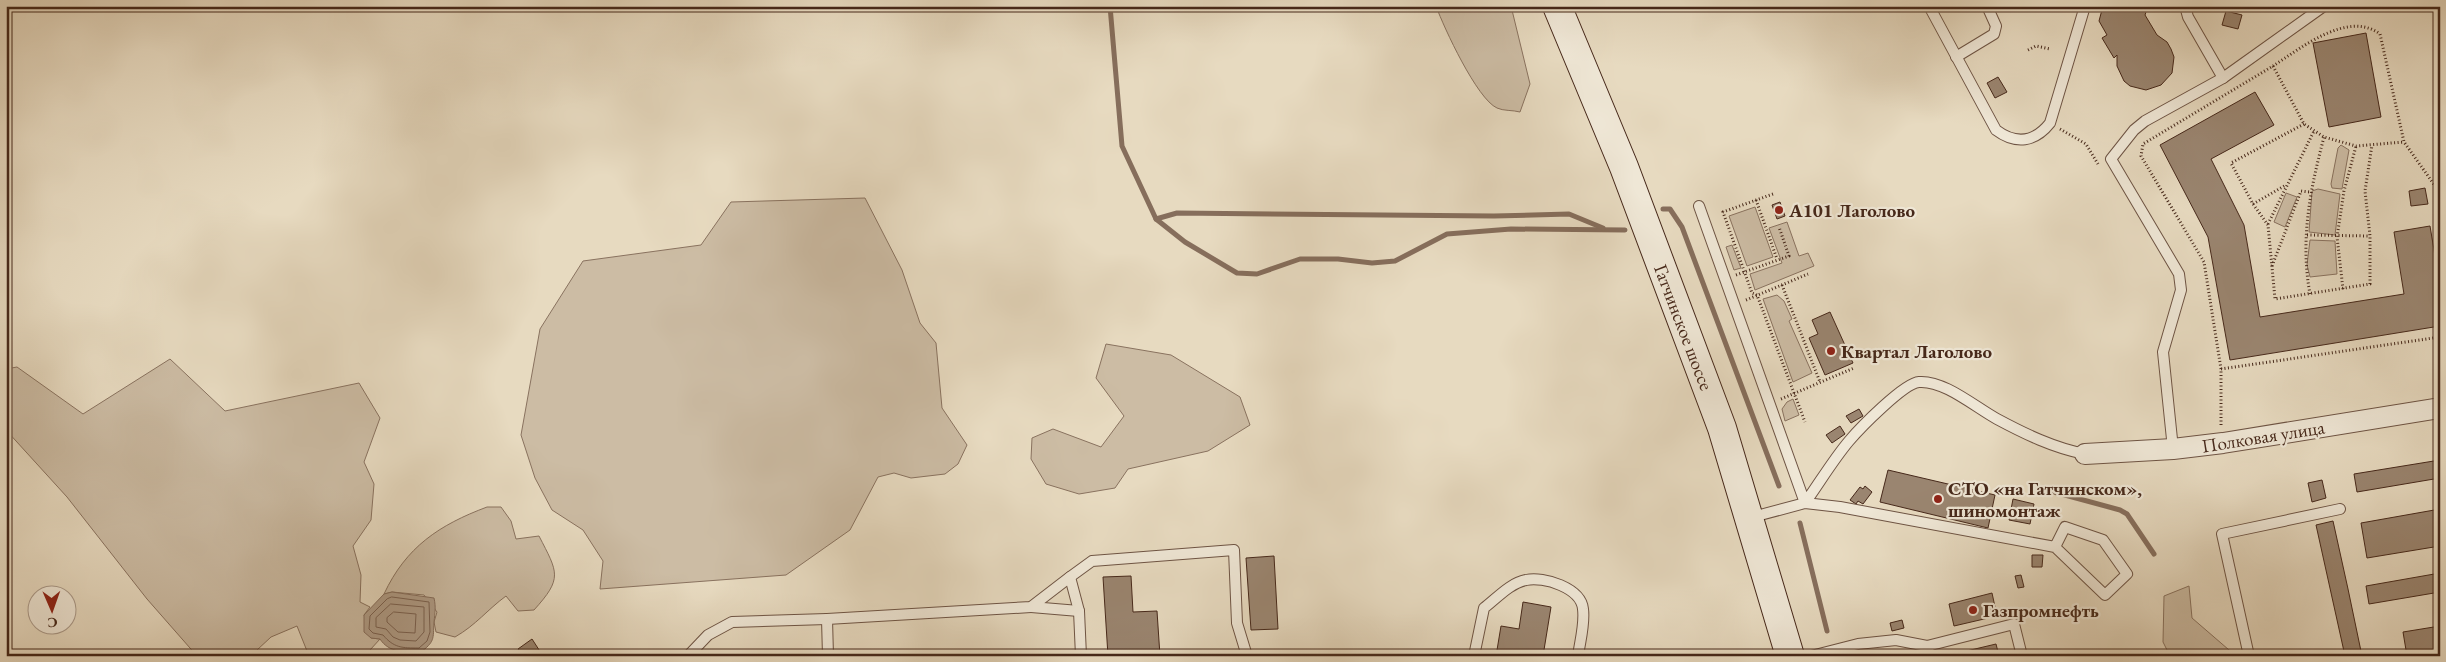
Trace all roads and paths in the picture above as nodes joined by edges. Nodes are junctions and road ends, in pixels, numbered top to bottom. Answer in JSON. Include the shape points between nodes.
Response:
{"nodes":[{"id":1,"x":1557,"y":6,"type":"edge"},
{"id":2,"x":1929,"y":6,"type":"edge"},
{"id":3,"x":1987,"y":6,"type":"edge"},
{"id":4,"x":2085,"y":6,"type":"edge"},
{"id":5,"x":2185,"y":6,"type":"edge"},
{"id":6,"x":2324,"y":6,"type":"edge"},
{"id":7,"x":2436,"y":6,"type":"edge"},
{"id":8,"x":2440,"y":22,"type":"edge"},
{"id":9,"x":2050,"y":49,"type":"dead end"},
{"id":10,"x":2028,"y":50,"type":"dead end"},
{"id":11,"x":1956,"y":56,"type":"junction"},
{"id":12,"x":2273,"y":66,"type":"junction"},
{"id":13,"x":2223,"y":78,"type":"junction"},
{"id":14,"x":2050,"y":123,"type":"junction"},
{"id":15,"x":2304,"y":124,"type":"junction"},
{"id":16,"x":2314,"y":131,"type":"junction"},
{"id":17,"x":2324,"y":137,"type":"junction"},
{"id":18,"x":2404,"y":142,"type":"junction"},
{"id":19,"x":2356,"y":146,"type":"junction"},
{"id":20,"x":2372,"y":146,"type":"junction"},
{"id":21,"x":2098,"y":165,"type":"dead end"},
{"id":22,"x":2286,"y":185,"type":"junction"},
{"id":23,"x":2310,"y":192,"type":"junction"},
{"id":24,"x":2440,"y":193,"type":"edge"},
{"id":25,"x":1773,"y":194,"type":"dead end"},
{"id":26,"x":1756,"y":200,"type":"junction"},
{"id":27,"x":2253,"y":204,"type":"junction"},
{"id":28,"x":1699,"y":206,"type":"dead end"},
{"id":29,"x":2268,"y":225,"type":"junction"},
{"id":30,"x":1778,"y":227,"type":"dead end"},
{"id":31,"x":2307,"y":235,"type":"junction"},
{"id":32,"x":2370,"y":236,"type":"junction"},
{"id":33,"x":2337,"y":237,"type":"junction"},
{"id":34,"x":1777,"y":259,"type":"junction"},
{"id":35,"x":2271,"y":268,"type":"junction"},
{"id":36,"x":1745,"y":272,"type":"junction"},
{"id":37,"x":1808,"y":274,"type":"dead end"},
{"id":38,"x":1726,"y":278,"type":"junction"},
{"id":39,"x":1782,"y":285,"type":"junction"},
{"id":40,"x":2343,"y":289,"type":"junction"},
{"id":41,"x":2310,"y":294,"type":"junction"},
{"id":42,"x":1757,"y":295,"type":"junction"},
{"id":43,"x":1735,"y":304,"type":"junction"},
{"id":44,"x":2440,"y":336,"type":"edge"},
{"id":45,"x":1854,"y":368,"type":"dead end"},
{"id":46,"x":2221,"y":369,"type":"junction"},
{"id":47,"x":1820,"y":382,"type":"junction"},
{"id":48,"x":1793,"y":393,"type":"junction"},
{"id":49,"x":1771,"y":403,"type":"junction"},
{"id":50,"x":2440,"y":408,"type":"edge"},
{"id":51,"x":1805,"y":422,"type":"dead end"},
{"id":52,"x":2223,"y":443,"type":"junction"},
{"id":53,"x":2173,"y":449,"type":"junction"},
{"id":54,"x":2085,"y":454,"type":"joint"},
{"id":55,"x":1805,"y":503,"type":"junction"},
{"id":56,"x":2340,"y":509,"type":"dead end"},
{"id":57,"x":1749,"y":518,"type":"junction"},
{"id":58,"x":2055,"y":546,"type":"junction"},
{"id":59,"x":1070,"y":577,"type":"junction"},
{"id":60,"x":1031,"y":606,"type":"junction"},
{"id":61,"x":1079,"y":611,"type":"junction"},
{"id":62,"x":827,"y":619,"type":"junction"},
{"id":63,"x":1928,"y":651,"type":"edge"},
{"id":64,"x":688,"y":656,"type":"edge"},
{"id":65,"x":828,"y":656,"type":"edge"},
{"id":66,"x":1081,"y":656,"type":"edge"},
{"id":67,"x":1247,"y":656,"type":"edge"},
{"id":68,"x":1474,"y":656,"type":"edge"},
{"id":69,"x":1578,"y":656,"type":"edge"},
{"id":70,"x":1790,"y":656,"type":"edge"},
{"id":71,"x":1811,"y":656,"type":"edge"},
{"id":72,"x":2022,"y":656,"type":"edge"},
{"id":73,"x":2249,"y":656,"type":"edge"}],
"edges":[{"from":1,"to":57,"type":"main road","name":"Гатчинское шоссе","via":[[1672,293],[1722,428]]},
{"from":2,"to":11,"type":"lane"},
{"from":3,"to":11,"type":"lane","via":[[1996,26],[1994,34]]},
{"from":4,"to":14,"type":"lane"},
{"from":5,"to":13,"type":"lane"},
{"from":6,"to":13,"type":"lane"},
{"from":7,"to":8,"type":"path"},
{"from":9,"to":10,"type":"path","via":[[2036,46]]},
{"from":11,"to":14,"type":"lane","via":[[1996,130],[2017,140],[2033,139]]},
{"from":12,"to":15,"type":"path"},
{"from":12,"to":18,"type":"path","via":[[2331,31],[2373,28],[2383,39]]},
{"from":12,"to":46,"type":"path","via":[[2149,140],[2141,149],[2141,156],[2204,262]]},
{"from":13,"to":53,"type":"lane","via":[[2145,121],[2111,159],[2179,274],[2181,290],[2162,352]]},
{"from":14,"to":21,"type":"path","via":[[2086,144]]},
{"from":15,"to":16,"type":"path"},
{"from":15,"to":27,"type":"path","via":[[2231,163]]},
{"from":16,"to":17,"type":"path"},
{"from":16,"to":22,"type":"path"},
{"from":17,"to":19,"type":"path"},
{"from":17,"to":23,"type":"path"},
{"from":18,"to":20,"type":"path"},
{"from":18,"to":24,"type":"path"},
{"from":19,"to":20,"type":"path"},
{"from":19,"to":33,"type":"path","via":[[2344,191]]},
{"from":20,"to":32,"type":"path","via":[[2365,191]]},
{"from":22,"to":27,"type":"path"},
{"from":22,"to":29,"type":"path"},
{"from":23,"to":31,"type":"path"},
{"from":23,"to":35,"type":"path","via":[[2301,191]]},
{"from":25,"to":26,"type":"path"},
{"from":26,"to":34,"type":"path"},
{"from":26,"to":36,"type":"path","via":[[1723,212]]},
{"from":27,"to":29,"type":"path"},
{"from":28,"to":38,"type":"lane"},
{"from":29,"to":35,"type":"path"},
{"from":30,"to":34,"type":"path","via":[[1789,256]]},
{"from":31,"to":33,"type":"path"},
{"from":31,"to":41,"type":"path","via":[[2304,264]]},
{"from":32,"to":33,"type":"path"},
{"from":32,"to":40,"type":"path","via":[[2370,284]]},
{"from":33,"to":40,"type":"path"},
{"from":34,"to":36,"type":"path"},
{"from":35,"to":41,"type":"path","via":[[2275,299]]},
{"from":36,"to":38,"type":"path"},
{"from":36,"to":42,"type":"path","via":[[1752,292]]},
{"from":37,"to":39,"type":"path"},
{"from":38,"to":43,"type":"lane"},
{"from":39,"to":42,"type":"path"},
{"from":39,"to":47,"type":"path"},
{"from":40,"to":41,"type":"path"},
{"from":42,"to":43,"type":"path"},
{"from":42,"to":48,"type":"path"},
{"from":43,"to":49,"type":"lane"},
{"from":44,"to":46,"type":"path"},
{"from":45,"to":47,"type":"path"},
{"from":46,"to":52,"type":"path"},
{"from":47,"to":48,"type":"path"},
{"from":48,"to":49,"type":"path"},
{"from":48,"to":51,"type":"path"},
{"from":49,"to":55,"type":"lane"},
{"from":50,"to":52,"type":"street","name":"Полковая улица"},
{"from":52,"to":53,"type":"street","name":"Полковая улица"},
{"from":53,"to":54,"type":"street","name":"Полковая улица"},
{"from":54,"to":55,"type":"lane","via":[[2048,444],[1931,382],[1916,382],[1906,387],[1850,440]]},
{"from":55,"to":57,"type":"lane"},
{"from":55,"to":58,"type":"lane"},
{"from":56,"to":73,"type":"lane","via":[[2222,534]]},
{"from":57,"to":70,"type":"main road","name":"Гатчинское шоссе"},
{"from":58,"to":58,"type":"lane","via":[[2064,527],[2103,540],[2128,574],[2105,595]]},
{"from":59,"to":60,"type":"lane"},
{"from":59,"to":61,"type":"lane"},
{"from":59,"to":67,"type":"lane","via":[[1092,561],[1234,550],[1237,623]]},
{"from":60,"to":61,"type":"lane"},
{"from":60,"to":62,"type":"lane"},
{"from":61,"to":66,"type":"lane"},
{"from":62,"to":64,"type":"lane","via":[[732,622],[708,635]]},
{"from":62,"to":65,"type":"lane"},
{"from":63,"to":71,"type":"lane","via":[[1896,640],[1858,644]]},
{"from":63,"to":72,"type":"lane","via":[[2014,624]]},
{"from":68,"to":69,"type":"lane","via":[[1484,608],[1527,579],[1558,584],[1575,593],[1583,607]]}]}
